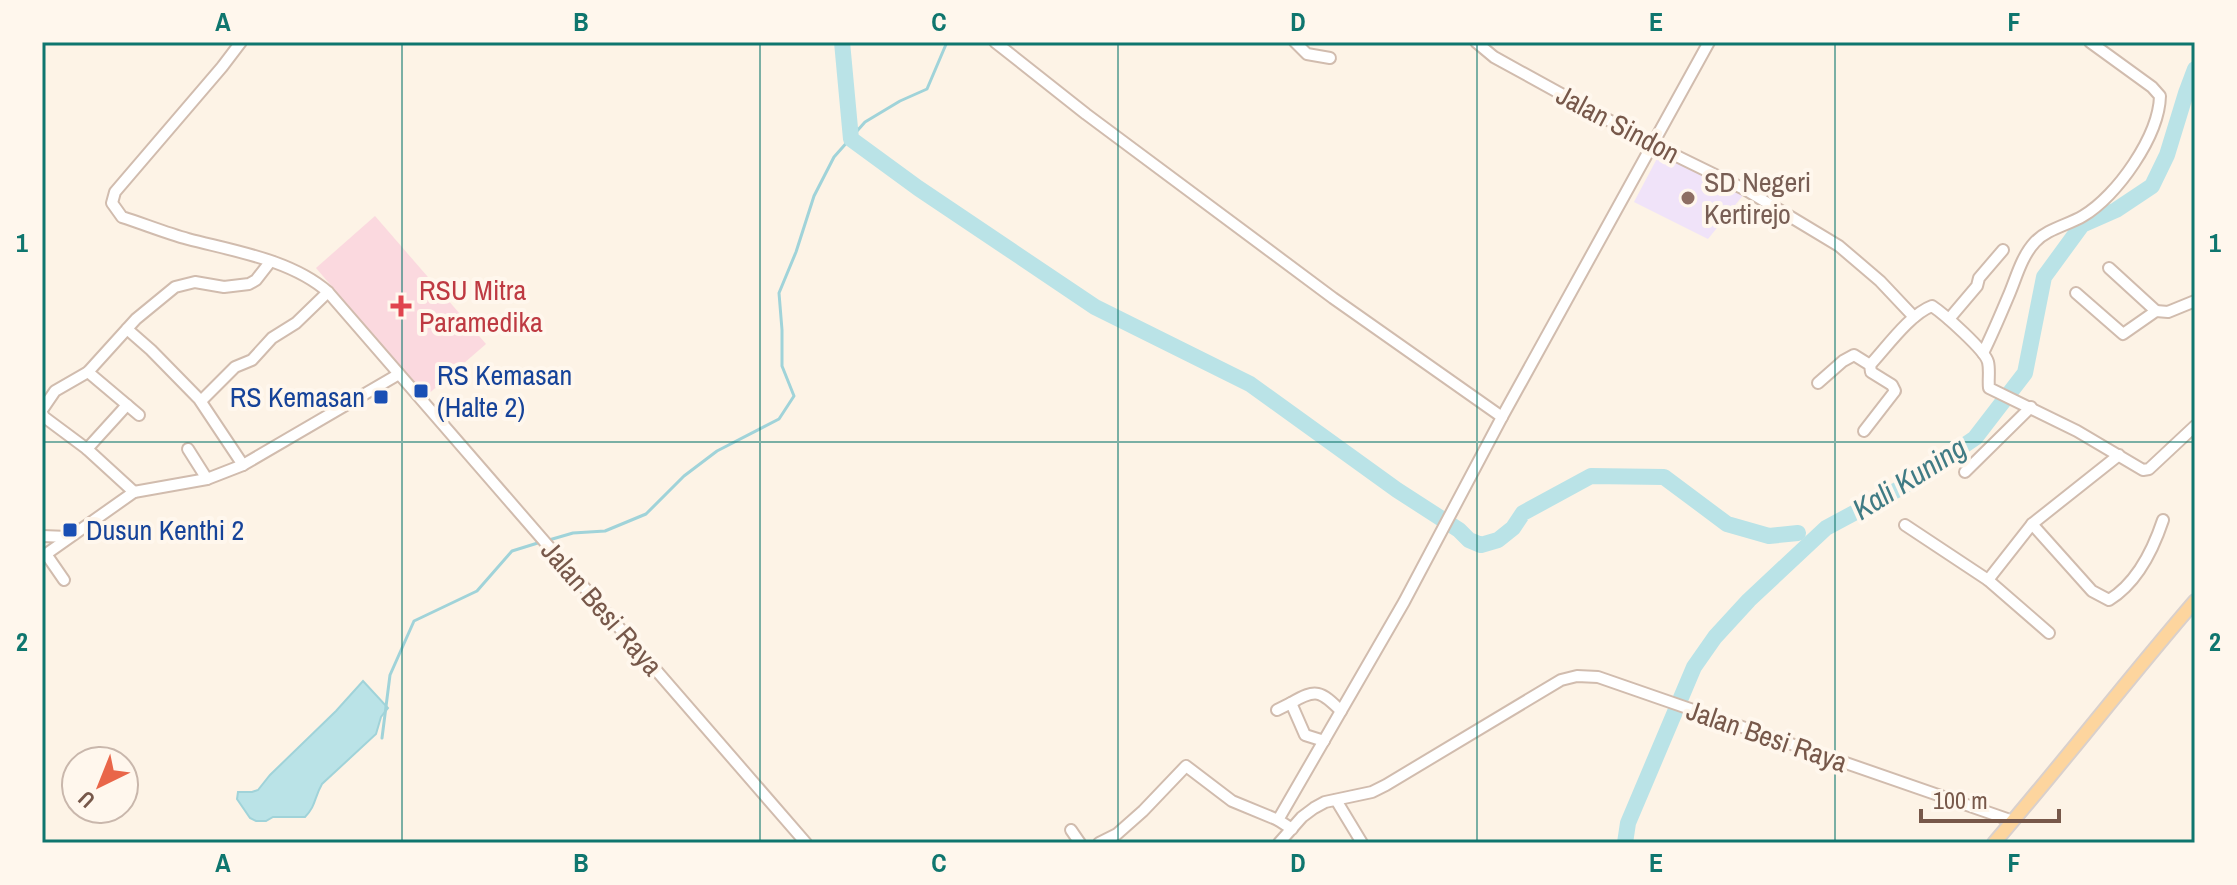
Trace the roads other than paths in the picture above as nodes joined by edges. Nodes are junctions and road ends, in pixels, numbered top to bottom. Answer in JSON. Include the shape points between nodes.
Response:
{"nodes":[{"id":1,"x":241,"y":42,"type":"edge"},
{"id":2,"x":995,"y":42,"type":"edge"},
{"id":3,"x":1295,"y":42,"type":"edge"},
{"id":4,"x":1476,"y":42,"type":"edge"},
{"id":5,"x":1709,"y":42,"type":"edge"},
{"id":6,"x":2090,"y":42,"type":"edge"},
{"id":7,"x":1330,"y":58,"type":"dead end"},
{"id":8,"x":1652,"y":144,"type":"junction"},
{"id":9,"x":2003,"y":250,"type":"dead end"},
{"id":10,"x":270,"y":262,"type":"junction"},
{"id":11,"x":2109,"y":268,"type":"dead end"},
{"id":12,"x":328,"y":292,"type":"junction"},
{"id":13,"x":2076,"y":293,"type":"dead end"},
{"id":14,"x":2195,"y":301,"type":"edge"},
{"id":15,"x":2156,"y":311,"type":"junction"},
{"id":16,"x":1914,"y":317,"type":"junction"},
{"id":17,"x":1949,"y":319,"type":"junction"},
{"id":18,"x":127,"y":329,"type":"junction"},
{"id":19,"x":1983,"y":353,"type":"junction"},
{"id":20,"x":1870,"y":365,"type":"junction"},
{"id":21,"x":88,"y":372,"type":"junction"},
{"id":22,"x":399,"y":374,"type":"junction"},
{"id":23,"x":1818,"y":383,"type":"dead end"},
{"id":24,"x":201,"y":401,"type":"junction"},
{"id":25,"x":127,"y":405,"type":"junction"},
{"id":26,"x":2027,"y":406,"type":"junction"},
{"id":27,"x":42,"y":411,"type":"edge"},
{"id":28,"x":139,"y":415,"type":"dead end"},
{"id":29,"x":1502,"y":417,"type":"junction"},
{"id":30,"x":2195,"y":426,"type":"edge"},
{"id":31,"x":1864,"y":431,"type":"dead end"},
{"id":32,"x":87,"y":449,"type":"junction"},
{"id":33,"x":188,"y":449,"type":"dead end"},
{"id":34,"x":2119,"y":455,"type":"junction"},
{"id":35,"x":243,"y":465,"type":"junction"},
{"id":36,"x":1965,"y":472,"type":"dead end"},
{"id":37,"x":207,"y":479,"type":"junction"},
{"id":38,"x":134,"y":492,"type":"junction"},
{"id":39,"x":2163,"y":520,"type":"dead end"},
{"id":40,"x":2032,"y":524,"type":"junction"},
{"id":41,"x":1905,"y":525,"type":"dead end"},
{"id":42,"x":42,"y":536,"type":"edge"},
{"id":43,"x":68,"y":537,"type":"junction"},
{"id":44,"x":44,"y":555,"type":"edge"},
{"id":45,"x":64,"y":580,"type":"dead end"},
{"id":46,"x":1988,"y":580,"type":"junction"},
{"id":47,"x":2195,"y":601,"type":"edge"},
{"id":48,"x":2049,"y":633,"type":"dead end"},
{"id":49,"x":1291,"y":703,"type":"junction"},
{"id":50,"x":1277,"y":710,"type":"dead end"},
{"id":51,"x":1341,"y":711,"type":"junction"},
{"id":52,"x":1324,"y":741,"type":"junction"},
{"id":53,"x":1336,"y":800,"type":"junction"},
{"id":54,"x":1278,"y":820,"type":"junction"},
{"id":55,"x":2013,"y":821,"type":"junction"},
{"id":56,"x":1292,"y":829,"type":"junction"},
{"id":57,"x":1071,"y":830,"type":"dead end"},
{"id":58,"x":806,"y":843,"type":"edge"},
{"id":59,"x":1080,"y":843,"type":"edge"},
{"id":60,"x":1099,"y":843,"type":"edge"},
{"id":61,"x":1279,"y":843,"type":"edge"},
{"id":62,"x":1362,"y":843,"type":"edge"},
{"id":63,"x":1994,"y":843,"type":"edge"}],
"edges":[{"from":1,"to":10,"type":"street","name":"Jalan Besi Raya","via":[[124,180],[112,203],[122,217]]},
{"from":2,"to":29,"type":"street","via":[[1321,289]]},
{"from":3,"to":7,"type":"street","via":[[1307,54]]},
{"from":4,"to":8,"type":"street","name":"Jalan Sindon"},
{"from":5,"to":8,"type":"street"},
{"from":6,"to":19,"type":"street","via":[[2152,87],[2160,96],[2160,110],[2139,157],[2117,187],[2084,216],[2036,240]]},
{"from":8,"to":16,"type":"street","name":"Jalan Sindon","via":[[1746,190],[1839,246]]},
{"from":8,"to":29,"type":"street"},
{"from":9,"to":17,"type":"street"},
{"from":10,"to":12,"type":"street","name":"Jalan Besi Raya","via":[[301,273]]},
{"from":10,"to":18,"type":"street","via":[[249,284],[195,282],[175,287]]},
{"from":11,"to":15,"type":"street"},
{"from":12,"to":22,"type":"street","name":"Jalan Besi Raya"},
{"from":12,"to":24,"type":"street"},
{"from":13,"to":15,"type":"street","via":[[2123,334]]},
{"from":14,"to":15,"type":"street"},
{"from":16,"to":17,"type":"street","via":[[1932,306]]},
{"from":16,"to":20,"type":"street"},
{"from":17,"to":19,"type":"street"},
{"from":18,"to":21,"type":"street"},
{"from":18,"to":24,"type":"street"},
{"from":19,"to":26,"type":"street","via":[[1989,364],[1989,388]]},
{"from":20,"to":23,"type":"street","via":[[1851,355]]},
{"from":20,"to":31,"type":"street","via":[[1871,372],[1895,391]]},
{"from":21,"to":25,"type":"street"},
{"from":21,"to":27,"type":"street","via":[[62,386]]},
{"from":22,"to":35,"type":"street"},
{"from":22,"to":58,"type":"street","name":"Jalan Besi Raya"},
{"from":24,"to":35,"type":"street"},
{"from":25,"to":28,"type":"street"},
{"from":25,"to":32,"type":"street"},
{"from":26,"to":34,"type":"street"},
{"from":26,"to":36,"type":"street"},
{"from":27,"to":32,"type":"street"},
{"from":29,"to":51,"type":"street"},
{"from":30,"to":34,"type":"street","via":[[2149,469]]},
{"from":32,"to":38,"type":"street"},
{"from":33,"to":37,"type":"street"},
{"from":34,"to":40,"type":"street"},
{"from":35,"to":37,"type":"street"},
{"from":37,"to":38,"type":"street"},
{"from":38,"to":43,"type":"street"},
{"from":39,"to":40,"type":"street","via":[[2147,559],[2109,600],[2092,591]]},
{"from":40,"to":46,"type":"street"},
{"from":41,"to":46,"type":"street"},
{"from":42,"to":43,"type":"street"},
{"from":43,"to":44,"type":"street"},
{"from":44,"to":45,"type":"street"},
{"from":46,"to":48,"type":"street"},
{"from":47,"to":55,"type":"main road"},
{"from":49,"to":50,"type":"street"},
{"from":49,"to":51,"type":"street","via":[[1319,693]]},
{"from":49,"to":52,"type":"street","via":[[1305,735]]},
{"from":51,"to":52,"type":"street"},
{"from":52,"to":54,"type":"street"},
{"from":53,"to":55,"type":"street","name":"Jalan Besi Raya","via":[[1386,785],[1561,680],[1577,676],[1598,677]]},
{"from":53,"to":56,"type":"street","name":"Jalan Besi Raya","via":[[1314,808]]},
{"from":53,"to":62,"type":"street"},
{"from":54,"to":56,"type":"street"},
{"from":54,"to":60,"type":"street","via":[[1232,801],[1186,766],[1143,811]]},
{"from":55,"to":63,"type":"main road"},
{"from":56,"to":61,"type":"street","name":"Jalan Besi Raya"},
{"from":57,"to":59,"type":"street"}]}
